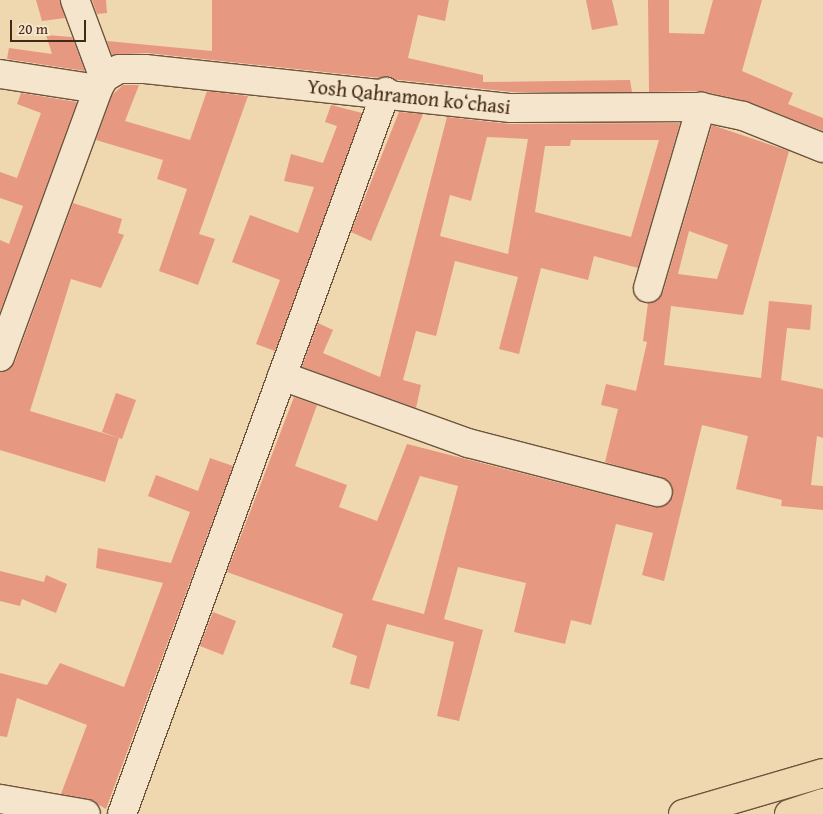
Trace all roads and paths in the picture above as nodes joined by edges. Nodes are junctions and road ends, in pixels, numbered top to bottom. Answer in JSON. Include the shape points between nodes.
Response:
{"nodes":[{"id":1,"x":76,"y":0,"type":"edge"},
{"id":2,"x":0,"y":74,"type":"edge"},
{"id":3,"x":101,"y":84,"type":"junction"},
{"id":4,"x":386,"y":92,"type":"junction"},
{"id":5,"x":701,"y":107,"type":"junction"},
{"id":6,"x":823,"y":148,"type":"edge"},
{"id":7,"x":648,"y":288,"type":"dead end"},
{"id":8,"x":0,"y":357,"type":"edge"},
{"id":9,"x":282,"y":376,"type":"junction"},
{"id":10,"x":658,"y":492,"type":"dead end"},
{"id":11,"x":823,"y":773,"type":"edge"},
{"id":12,"x":0,"y":800,"type":"edge"},
{"id":13,"x":823,"y":803,"type":"edge"},
{"id":14,"x":86,"y":814,"type":"edge"},
{"id":15,"x":122,"y":814,"type":"edge"},
{"id":16,"x":683,"y":814,"type":"edge"},
{"id":17,"x":789,"y":814,"type":"edge"}],
"edges":[{"from":1,"to":3,"type":"street"},
{"from":2,"to":3,"type":"street"},
{"from":3,"to":4,"type":"street","name":"Yosh Qahramon koʻchasi","via":[[119,69],[145,68]]},
{"from":3,"to":8,"type":"street"},
{"from":4,"to":5,"type":"street","name":"Yosh Qahramon koʻchasi","via":[[511,108]]},
{"from":4,"to":9,"type":"street"},
{"from":5,"to":6,"type":"street","name":"Yosh Qahramon koʻchasi","via":[[743,116]]},
{"from":5,"to":7,"type":"street"},
{"from":9,"to":10,"type":"street","via":[[468,443]]},
{"from":9,"to":15,"type":"street"},
{"from":11,"to":16,"type":"highway"},
{"from":12,"to":14,"type":"street"},
{"from":13,"to":17,"type":"highway"}]}
